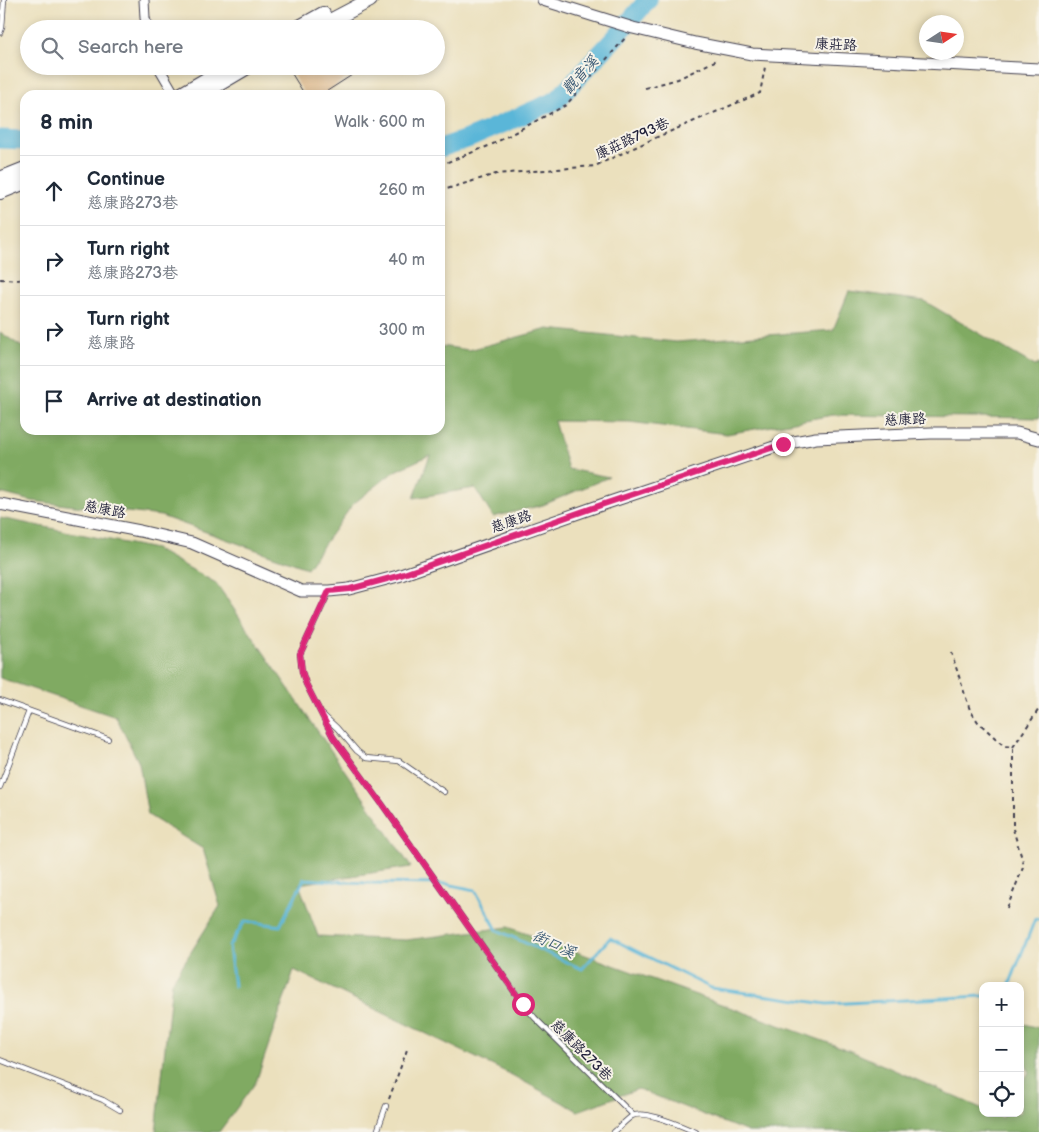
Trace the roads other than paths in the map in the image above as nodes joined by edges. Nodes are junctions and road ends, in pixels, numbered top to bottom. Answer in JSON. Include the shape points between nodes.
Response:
{"nodes":[{"id":1,"x":4,"y":0,"type":"edge"},
{"id":2,"x":144,"y":0,"type":"edge"},
{"id":3,"x":351,"y":0,"type":"edge"},
{"id":4,"x":370,"y":0,"type":"edge"},
{"id":5,"x":543,"y":0,"type":"edge"},
{"id":6,"x":146,"y":20,"type":"edge"},
{"id":7,"x":313,"y":20,"type":"edge"},
{"id":8,"x":332,"y":20,"type":"edge"},
{"id":9,"x":0,"y":33,"type":"edge"},
{"id":10,"x":1039,"y":69,"type":"edge"},
{"id":11,"x":163,"y":75,"type":"edge"},
{"id":12,"x":214,"y":75,"type":"edge"},
{"id":13,"x":233,"y":75,"type":"edge"},
{"id":14,"x":172,"y":90,"type":"edge"},
{"id":15,"x":189,"y":90,"type":"edge"},
{"id":16,"x":208,"y":90,"type":"edge"},
{"id":17,"x":20,"y":171,"type":"edge"},
{"id":18,"x":0,"y":179,"type":"edge"},
{"id":19,"x":20,"y":184,"type":"edge"},
{"id":20,"x":0,"y":192,"type":"edge"},
{"id":21,"x":1039,"y":439,"type":"edge"},
{"id":22,"x":0,"y":504,"type":"edge"},
{"id":23,"x":329,"y":591,"type":"junction"},
{"id":24,"x":0,"y":700,"type":"edge"},
{"id":25,"x":29,"y":711,"type":"junction"},
{"id":26,"x":320,"y":712,"type":"junction"},
{"id":27,"x":108,"y":739,"type":"dead end"},
{"id":28,"x":0,"y":787,"type":"edge"},
{"id":29,"x":444,"y":792,"type":"dead end"},
{"id":30,"x":0,"y":1060,"type":"edge"},
{"id":31,"x":386,"y":1106,"type":"road end"},
{"id":32,"x":120,"y":1110,"type":"dead end"},
{"id":33,"x":633,"y":1115,"type":"junction"},
{"id":34,"x":377,"y":1132,"type":"edge"},
{"id":35,"x":614,"y":1132,"type":"edge"},
{"id":36,"x":696,"y":1132,"type":"edge"}],
"edges":[{"from":1,"to":9,"type":"lane"},
{"from":2,"to":6,"type":"street"},
{"from":3,"to":7,"type":"main road"},
{"from":4,"to":8,"type":"main road"},
{"from":5,"to":10,"type":"street","name":"康莊路","via":[[634,28],[752,54]]},
{"from":11,"to":14,"type":"street"},
{"from":12,"to":15,"type":"main road"},
{"from":13,"to":16,"type":"main road"},
{"from":17,"to":18,"type":"main road"},
{"from":19,"to":20,"type":"main road"},
{"from":21,"to":23,"type":"street","name":"慈康路","via":[[1017,433],[931,432],[816,438],[783,444],[398,576],[350,589]]},
{"from":22,"to":23,"type":"street","name":"慈康路","via":[[192,543],[301,591]]},
{"from":23,"to":26,"type":"lane","name":"慈康路273巷","via":[[300,654],[306,684]]},
{"from":24,"to":25,"type":"lane"},
{"from":25,"to":27,"type":"lane"},
{"from":25,"to":28,"type":"lane"},
{"from":26,"to":29,"type":"lane","via":[[366,758],[399,761]]},
{"from":26,"to":33,"type":"lane","name":"慈康路273巷","via":[[333,737],[523,1004]]},
{"from":30,"to":32,"type":"lane","via":[[103,1100]]},
{"from":31,"to":34,"type":"lane"},
{"from":33,"to":35,"type":"lane"},
{"from":33,"to":36,"type":"lane","via":[[657,1117]]}]}
